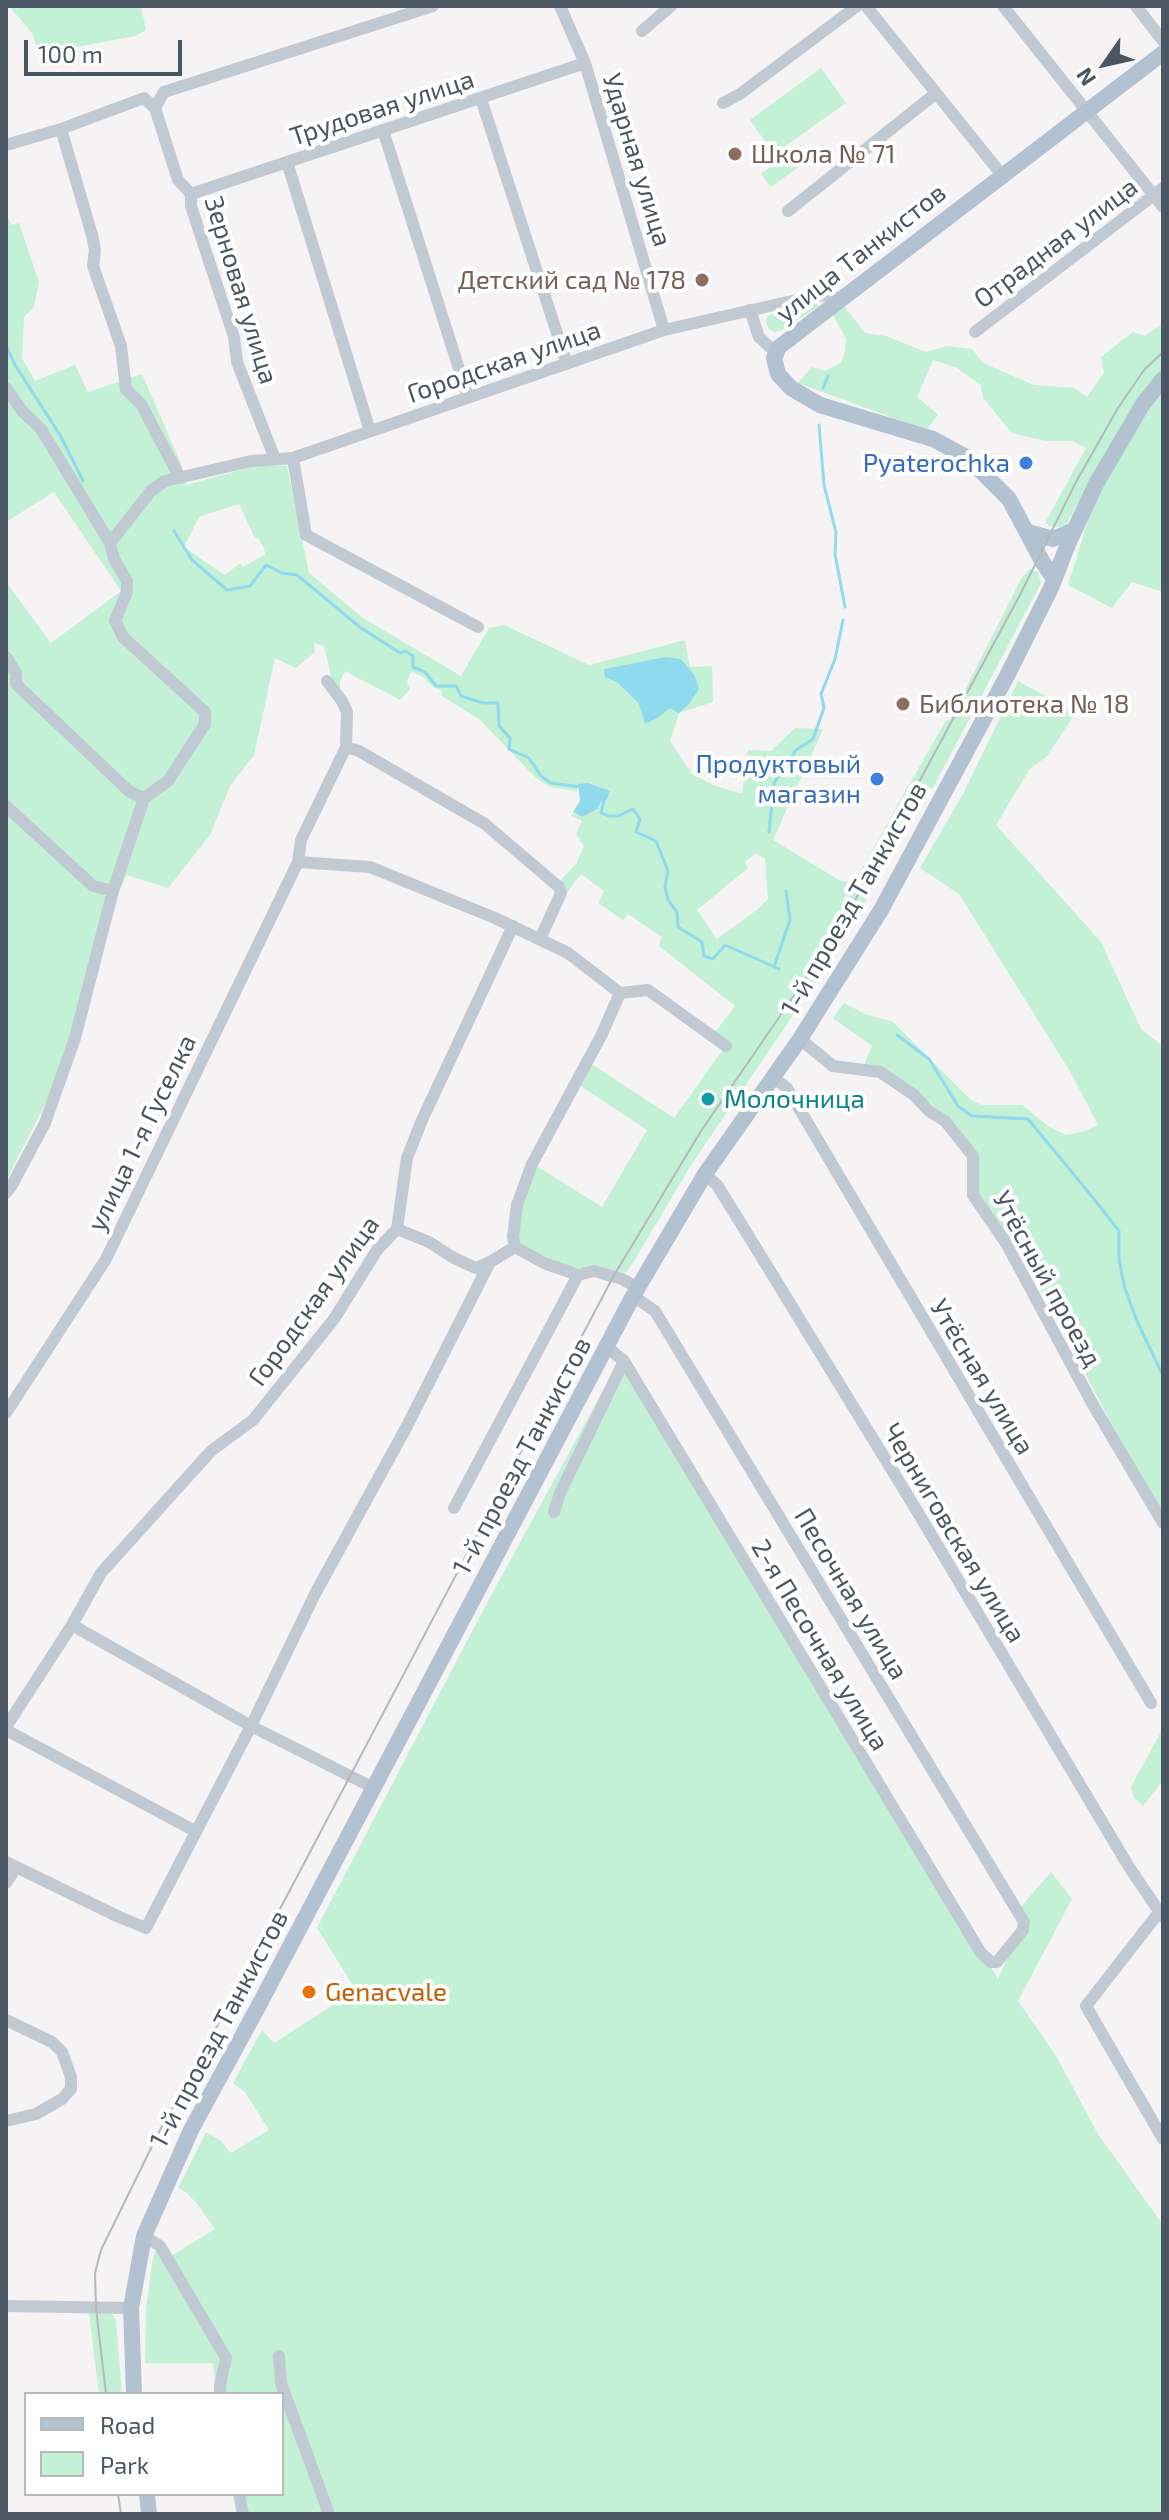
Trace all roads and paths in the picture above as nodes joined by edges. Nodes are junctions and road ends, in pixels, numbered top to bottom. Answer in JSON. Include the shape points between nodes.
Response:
{"nodes":[{"id":1,"x":433,"y":6,"type":"edge"},
{"id":2,"x":560,"y":6,"type":"edge"},
{"id":3,"x":671,"y":6,"type":"edge"},
{"id":4,"x":857,"y":6,"type":"edge"},
{"id":5,"x":866,"y":6,"type":"edge"},
{"id":6,"x":1003,"y":6,"type":"edge"},
{"id":7,"x":1136,"y":6,"type":"edge"},
{"id":8,"x":642,"y":31,"type":"dead end"},
{"id":9,"x":1163,"y":41,"type":"edge"},
{"id":10,"x":1163,"y":53,"type":"edge"},
{"id":11,"x":585,"y":63,"type":"junction"},
{"id":12,"x":935,"y":94,"type":"junction"},
{"id":13,"x":481,"y":99,"type":"junction"},
{"id":14,"x":723,"y":103,"type":"dead end"},
{"id":15,"x":155,"y":108,"type":"junction"},
{"id":16,"x":1087,"y":111,"type":"junction"},
{"id":17,"x":61,"y":129,"type":"junction"},
{"id":18,"x":383,"y":130,"type":"junction"},
{"id":19,"x":6,"y":145,"type":"edge"},
{"id":20,"x":287,"y":162,"type":"junction"},
{"id":21,"x":1002,"y":175,"type":"junction"},
{"id":22,"x":1158,"y":192,"type":"edge"},
{"id":23,"x":191,"y":194,"type":"junction"},
{"id":24,"x":1163,"y":207,"type":"edge"},
{"id":25,"x":788,"y":211,"type":"dead end"},
{"id":26,"x":841,"y":299,"type":"junction"},
{"id":27,"x":750,"y":310,"type":"junction"},
{"id":28,"x":664,"y":330,"type":"junction"},
{"id":29,"x":975,"y":332,"type":"dead end"},
{"id":30,"x":776,"y":353,"type":"junction"},
{"id":31,"x":567,"y":364,"type":"junction"},
{"id":32,"x":1163,"y":379,"type":"edge"},
{"id":33,"x":6,"y":388,"type":"edge"},
{"id":34,"x":468,"y":397,"type":"junction"},
{"id":35,"x":370,"y":431,"type":"junction"},
{"id":36,"x":293,"y":458,"type":"junction"},
{"id":37,"x":275,"y":459,"type":"junction"},
{"id":38,"x":180,"y":478,"type":"junction"},
{"id":39,"x":1074,"y":530,"type":"junction"},
{"id":40,"x":1028,"y":532,"type":"junction"},
{"id":41,"x":110,"y":543,"type":"junction"},
{"id":42,"x":1054,"y":579,"type":"junction"},
{"id":43,"x":478,"y":627,"type":"dead end"},
{"id":44,"x":6,"y":657,"type":"edge"},
{"id":45,"x":327,"y":681,"type":"dead end"},
{"id":46,"x":11,"y":686,"type":"edge"},
{"id":47,"x":346,"y":747,"type":"junction"},
{"id":48,"x":144,"y":798,"type":"junction"},
{"id":49,"x":6,"y":806,"type":"edge"},
{"id":50,"x":298,"y":862,"type":"junction"},
{"id":51,"x":113,"y":891,"type":"junction"},
{"id":52,"x":513,"y":926,"type":"junction"},
{"id":53,"x":540,"y":939,"type":"junction"},
{"id":54,"x":620,"y":993,"type":"junction"},
{"id":55,"x":800,"y":1039,"type":"junction"},
{"id":56,"x":726,"y":1046,"type":"dead end"},
{"id":57,"x":773,"y":1077,"type":"junction"},
{"id":58,"x":705,"y":1174,"type":"junction"},
{"id":59,"x":6,"y":1193,"type":"edge"},
{"id":60,"x":397,"y":1229,"type":"junction"},
{"id":61,"x":515,"y":1247,"type":"junction"},
{"id":62,"x":490,"y":1262,"type":"junction"},
{"id":63,"x":578,"y":1275,"type":"junction"},
{"id":64,"x":635,"y":1292,"type":"junction"},
{"id":65,"x":607,"y":1347,"type":"junction"},
{"id":66,"x":624,"y":1361,"type":"junction"},
{"id":67,"x":6,"y":1413,"type":"edge"},
{"id":68,"x":454,"y":1508,"type":"dead end"},
{"id":69,"x":554,"y":1512,"type":"dead end"},
{"id":70,"x":1163,"y":1523,"type":"edge"},
{"id":71,"x":72,"y":1625,"type":"junction"},
{"id":72,"x":1151,"y":1703,"type":"dead end"},
{"id":73,"x":251,"y":1726,"type":"junction"},
{"id":74,"x":6,"y":1728,"type":"edge"},
{"id":75,"x":374,"y":1788,"type":"junction"},
{"id":76,"x":195,"y":1831,"type":"junction"},
{"id":77,"x":11,"y":1865,"type":"edge"},
{"id":78,"x":6,"y":1883,"type":"edge"},
{"id":79,"x":1163,"y":1887,"type":"edge"},
{"id":80,"x":1152,"y":1899,"type":"junction"},
{"id":81,"x":1161,"y":1914,"type":"edge"},
{"id":82,"x":997,"y":1962,"type":"joint"},
{"id":83,"x":6,"y":2020,"type":"edge"},
{"id":84,"x":6,"y":2121,"type":"edge"},
{"id":85,"x":1163,"y":2139,"type":"edge"},
{"id":86,"x":144,"y":2236,"type":"junction"},
{"id":87,"x":6,"y":2306,"type":"edge"},
{"id":88,"x":131,"y":2308,"type":"junction"},
{"id":89,"x":279,"y":2356,"type":"dead end"},
{"id":90,"x":134,"y":2392,"type":"edge"},
{"id":91,"x":220,"y":2392,"type":"edge"},
{"id":92,"x":329,"y":2514,"type":"edge"}],
"edges":[{"from":1,"to":15,"type":"street","via":[[164,92]]},
{"from":2,"to":11,"type":"street","name":"Ударная улица"},
{"from":3,"to":8,"type":"street"},
{"from":4,"to":14,"type":"street"},
{"from":5,"to":12,"type":"street"},
{"from":6,"to":16,"type":"street"},
{"from":7,"to":9,"type":"street"},
{"from":10,"to":16,"type":"main road","name":"улица Танкистов"},
{"from":11,"to":13,"type":"street","name":"Трудовая улица"},
{"from":11,"to":28,"type":"street","name":"Ударная улица"},
{"from":12,"to":21,"type":"street"},
{"from":12,"to":25,"type":"street"},
{"from":13,"to":18,"type":"street","name":"Трудовая улица"},
{"from":13,"to":31,"type":"street"},
{"from":15,"to":17,"type":"street","via":[[144,98]]},
{"from":15,"to":23,"type":"street","name":"Зерновая улица","via":[[178,180]]},
{"from":16,"to":21,"type":"main road","name":"улица Танкистов"},
{"from":16,"to":22,"type":"street"},
{"from":17,"to":19,"type":"street"},
{"from":17,"to":38,"type":"street","via":[[92,235],[93,266],[121,346],[126,389],[141,404]]},
{"from":18,"to":20,"type":"street","name":"Трудовая улица"},
{"from":18,"to":34,"type":"street"},
{"from":20,"to":23,"type":"street","name":"Трудовая улица"},
{"from":20,"to":35,"type":"street"},
{"from":21,"to":26,"type":"main road","name":"улица Танкистов"},
{"from":22,"to":24,"type":"street"},
{"from":22,"to":29,"type":"street","name":"Отрадная улица"},
{"from":23,"to":37,"type":"street","name":"Зерновая улица","via":[[237,362]]},
{"from":26,"to":27,"type":"street","name":"Городская улица","via":[[826,295]]},
{"from":26,"to":30,"type":"main road","name":"улица Танкистов"},
{"from":27,"to":28,"type":"street","name":"Городская улица"},
{"from":27,"to":30,"type":"street","via":[[759,337]]},
{"from":28,"to":31,"type":"street","name":"Городская улица"},
{"from":30,"to":40,"type":"main road","name":"улица Танкистов","via":[[778,374],[820,405],[957,450],[1009,499]]},
{"from":31,"to":34,"type":"street","name":"Городская улица"},
{"from":32,"to":39,"type":"main road","name":"1-й проезд Танкистов","via":[[1115,449]]},
{"from":33,"to":41,"type":"street","via":[[41,429]]},
{"from":34,"to":35,"type":"street","name":"Городская улица"},
{"from":35,"to":36,"type":"street","name":"Городская улица"},
{"from":36,"to":37,"type":"street","name":"Городская улица"},
{"from":36,"to":43,"type":"street","via":[[306,535]]},
{"from":37,"to":38,"type":"street","name":"Городская улица"},
{"from":38,"to":41,"type":"street","name":"Городская улица","via":[[151,491]]},
{"from":39,"to":40,"type":"main road","via":[[1053,539]]},
{"from":39,"to":42,"type":"main road","name":"1-й проезд Танкистов"},
{"from":40,"to":42,"type":"main road","name":"улица Танкистов"},
{"from":41,"to":48,"type":"street","via":[[127,581],[115,621],[123,637],[205,712],[205,724],[168,781]]},
{"from":42,"to":55,"type":"main road","name":"1-й проезд Танкистов","via":[[905,865]]},
{"from":44,"to":46,"type":"street","via":[[16,673]]},
{"from":45,"to":47,"type":"street","name":"улица 1-я Гуселка","via":[[347,712]]},
{"from":46,"to":48,"type":"street","via":[[130,792]]},
{"from":47,"to":50,"type":"street","name":"улица 1-я Гуселка","via":[[301,840]]},
{"from":47,"to":53,"type":"street","via":[[485,824],[559,887]]},
{"from":48,"to":51,"type":"street"},
{"from":49,"to":51,"type":"street","via":[[93,886]]},
{"from":50,"to":52,"type":"street","via":[[370,867]]},
{"from":50,"to":67,"type":"street","name":"улица 1-я Гуселка","via":[[106,1259]]},
{"from":51,"to":59,"type":"street","via":[[75,1038],[45,1123]]},
{"from":52,"to":53,"type":"street"},
{"from":52,"to":60,"type":"street","name":"Городская улица","via":[[407,1158]]},
{"from":53,"to":54,"type":"street","via":[[568,953]]},
{"from":54,"to":56,"type":"street","via":[[648,990]]},
{"from":54,"to":61,"type":"street","via":[[532,1164],[517,1205]]},
{"from":55,"to":57,"type":"main road","name":"1-й проезд Танкистов"},
{"from":55,"to":70,"type":"street","name":"Утёсный проезд","via":[[833,1066],[880,1072],[945,1121],[973,1156],[973,1195],[1006,1243]]},
{"from":57,"to":58,"type":"main road","name":"1-й проезд Танкистов"},
{"from":57,"to":72,"type":"street","name":"Утёсная улица","via":[[787,1088]]},
{"from":58,"to":64,"type":"main road","name":"1-й проезд Танкистов"},
{"from":58,"to":80,"type":"street","name":"Черниговская улица","via":[[740,1222]]},
{"from":60,"to":62,"type":"street","via":[[476,1268]]},
{"from":60,"to":71,"type":"street","name":"Городская улица","via":[[286,1382],[253,1420],[211,1451],[101,1573]]},
{"from":61,"to":62,"type":"street"},
{"from":61,"to":63,"type":"street"},
{"from":62,"to":73,"type":"street"},
{"from":63,"to":64,"type":"street","via":[[594,1271],[622,1279]]},
{"from":63,"to":68,"type":"street"},
{"from":64,"to":65,"type":"main road","name":"1-й проезд Танкистов"},
{"from":64,"to":82,"type":"street","name":"Песочная улица","via":[[655,1311],[1024,1922]]},
{"from":65,"to":66,"type":"street","name":"2-я Песочная улица"},
{"from":65,"to":75,"type":"main road","name":"1-й проезд Танкистов"},
{"from":66,"to":69,"type":"street"},
{"from":66,"to":82,"type":"street","name":"2-я Песочная улица","via":[[981,1953]]},
{"from":71,"to":73,"type":"street"},
{"from":71,"to":74,"type":"street","name":"Городская улица"},
{"from":73,"to":75,"type":"street"},
{"from":73,"to":76,"type":"street"},
{"from":74,"to":76,"type":"street","name":"Городская улица"},
{"from":75,"to":86,"type":"main road","name":"1-й проезд Танкистов","via":[[191,2130]]},
{"from":76,"to":77,"type":"street","via":[[146,1928]]},
{"from":77,"to":78,"type":"street"},
{"from":79,"to":80,"type":"street"},
{"from":80,"to":81,"type":"street","name":"Черниговская улица"},
{"from":81,"to":85,"type":"street","via":[[1086,2006]]},
{"from":83,"to":84,"type":"street","via":[[52,2042],[62,2052],[71,2077],[71,2089],[62,2099],[36,2114]]},
{"from":86,"to":88,"type":"main road","name":"1-й проезд Танкистов"},
{"from":86,"to":91,"type":"street","via":[[160,2246],[226,2358]]},
{"from":87,"to":88,"type":"street"},
{"from":88,"to":90,"type":"main road","name":"1-й проезд Танкистов"},
{"from":89,"to":92,"type":"street","via":[[281,2383]]}]}
